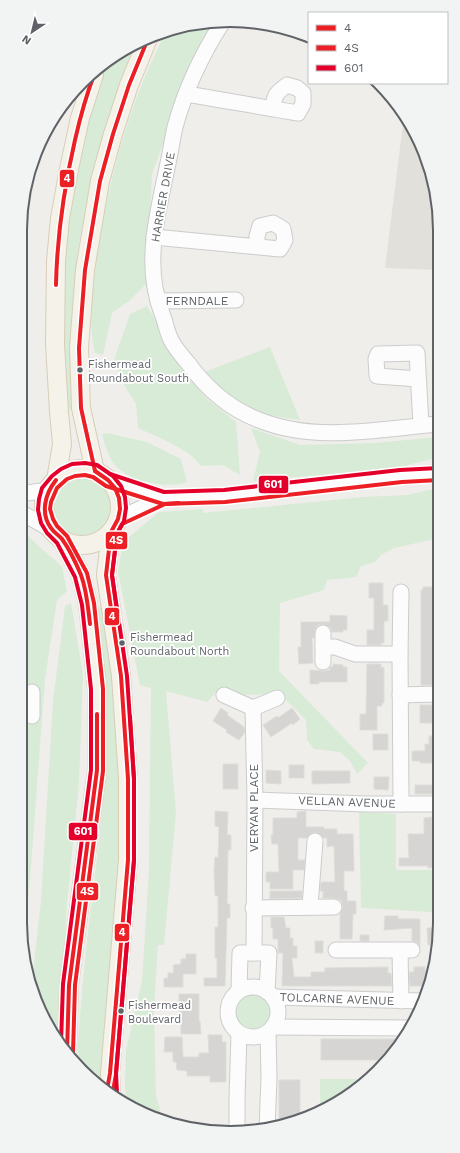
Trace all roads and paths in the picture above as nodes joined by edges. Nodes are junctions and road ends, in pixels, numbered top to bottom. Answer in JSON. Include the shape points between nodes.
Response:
{"nodes":[{"id":1,"x":219,"y":27,"type":"edge"},
{"id":2,"x":145,"y":45,"type":"edge"},
{"id":3,"x":91,"y":82,"type":"edge"},
{"id":4,"x":186,"y":94,"type":"junction"},
{"id":5,"x":273,"y":109,"type":"dead end"},
{"id":6,"x":154,"y":237,"type":"junction"},
{"id":7,"x":257,"y":246,"type":"dead end"},
{"id":8,"x":236,"y":300,"type":"dead end"},
{"id":9,"x":158,"y":301,"type":"junction"},
{"id":10,"x":418,"y":379,"type":"dead end"},
{"id":11,"x":433,"y":424,"type":"edge"},
{"id":12,"x":421,"y":425,"type":"junction"},
{"id":13,"x":433,"y":474,"type":"edge"},
{"id":14,"x":102,"y":476,"type":"junction"},
{"id":15,"x":52,"y":485,"type":"junction"},
{"id":16,"x":27,"y":492,"type":"edge"},
{"id":17,"x":163,"y":498,"type":"junction"},
{"id":18,"x":27,"y":516,"type":"edge"},
{"id":19,"x":114,"y":525,"type":"junction"},
{"id":20,"x":57,"y":534,"type":"junction"},
{"id":21,"x":401,"y":592,"type":"dead end"},
{"id":22,"x":400,"y":654,"type":"junction"},
{"id":23,"x":323,"y":662,"type":"dead end"},
{"id":24,"x":224,"y":694,"type":"dead end"},
{"id":25,"x":433,"y":694,"type":"edge"},
{"id":26,"x":400,"y":695,"type":"junction"},
{"id":27,"x":277,"y":698,"type":"dead end"},
{"id":28,"x":253,"y":708,"type":"junction"},
{"id":29,"x":255,"y":800,"type":"junction"},
{"id":30,"x":401,"y":804,"type":"junction"},
{"id":31,"x":433,"y":804,"type":"edge"},
{"id":32,"x":315,"y":841,"type":"dead end"},
{"id":33,"x":334,"y":907,"type":"dead end"},
{"id":34,"x":253,"y":908,"type":"junction"},
{"id":35,"x":314,"y":911,"type":"junction"},
{"id":36,"x":336,"y":950,"type":"dead end"},
{"id":37,"x":254,"y":953,"type":"junction"},
{"id":38,"x":240,"y":991,"type":"junction"},
{"id":39,"x":270,"y":994,"type":"junction"},
{"id":40,"x":401,"y":1001,"type":"junction"},
{"id":41,"x":418,"y":1001,"type":"edge"},
{"id":42,"x":404,"y":1028,"type":"edge"},
{"id":43,"x":271,"y":1030,"type":"junction"},
{"id":44,"x":239,"y":1033,"type":"junction"},
{"id":45,"x":67,"y":1045,"type":"edge"},
{"id":46,"x":109,"y":1081,"type":"edge"},
{"id":47,"x":267,"y":1122,"type":"edge"},
{"id":48,"x":238,"y":1126,"type":"edge"}],
"edges":[{"from":1,"to":4,"type":"street","name":"HARRIER DRIVE","via":[[195,70]]},
{"from":2,"to":14,"type":"main road","via":[[113,134],[97,196],[85,270],[79,348],[81,408],[88,440]]},
{"from":3,"to":15,"type":"main road","via":[[68,169],[56,254],[55,344],[62,444]]},
{"from":4,"to":5,"type":"street"},
{"from":4,"to":6,"type":"street","name":"HARRIER DRIVE","via":[[175,128]]},
{"from":6,"to":7,"type":"street"},
{"from":6,"to":9,"type":"street","name":"HARRIER DRIVE","via":[[155,286]]},
{"from":8,"to":9,"type":"street","name":"FERNDALE"},
{"from":9,"to":12,"type":"street","name":"HARRIER DRIVE","via":[[171,340],[198,378],[242,412],[282,427],[327,434]]},
{"from":10,"to":12,"type":"street"},
{"from":11,"to":12,"type":"street","name":"HARRIER DRIVE"},
{"from":13,"to":17,"type":"street","via":[[224,496]]},
{"from":14,"to":15,"type":"main road","via":[[85,469],[74,470],[64,474]]},
{"from":14,"to":17,"type":"street"},
{"from":14,"to":19,"type":"main road","via":[[115,488],[119,498],[120,509]]},
{"from":15,"to":16,"type":"street"},
{"from":15,"to":20,"type":"main road","via":[[45,500],[44,510],[47,521]]},
{"from":17,"to":19,"type":"street"},
{"from":18,"to":20,"type":"street"},
{"from":19,"to":20,"type":"main road","via":[[103,539],[88,544],[72,543]]},
{"from":19,"to":46,"type":"main road","via":[[106,575],[121,676],[128,779],[128,860]]},
{"from":20,"to":45,"type":"main road","via":[[81,574],[88,604],[97,689],[97,770],[69,985]]},
{"from":21,"to":22,"type":"street"},
{"from":22,"to":23,"type":"street","via":[[355,654],[323,640]]},
{"from":22,"to":26,"type":"street"},
{"from":24,"to":28,"type":"street"},
{"from":25,"to":26,"type":"street"},
{"from":26,"to":30,"type":"street"},
{"from":27,"to":28,"type":"street"},
{"from":28,"to":29,"type":"street","name":"VERYAN PLACE"},
{"from":29,"to":30,"type":"street","name":"VELLAN AVENUE"},
{"from":29,"to":34,"type":"street","name":"VERYAN PLACE"},
{"from":30,"to":31,"type":"street","name":"VELLAN AVENUE"},
{"from":32,"to":35,"type":"street"},
{"from":33,"to":35,"type":"street"},
{"from":34,"to":35,"type":"street"},
{"from":34,"to":37,"type":"street","name":"VERYAN PLACE"},
{"from":36,"to":40,"type":"street","name":"TOLCARNE AVENUE","via":[[406,950]]},
{"from":37,"to":38,"type":"street","via":[[240,953]]},
{"from":37,"to":39,"type":"street","via":[[268,953]]},
{"from":38,"to":39,"type":"street","via":[[254,987]]},
{"from":38,"to":44,"type":"street","via":[[232,1000],[228,1012],[232,1026]]},
{"from":39,"to":40,"type":"street","name":"TOLCARNE AVENUE"},
{"from":39,"to":43,"type":"street","via":[[277,1004],[278,1012]]},
{"from":40,"to":41,"type":"street","name":"TOLCARNE AVENUE"},
{"from":42,"to":43,"type":"street"},
{"from":43,"to":44,"type":"street","via":[[260,1037]]},
{"from":43,"to":47,"type":"street"},
{"from":44,"to":48,"type":"street"}]}
